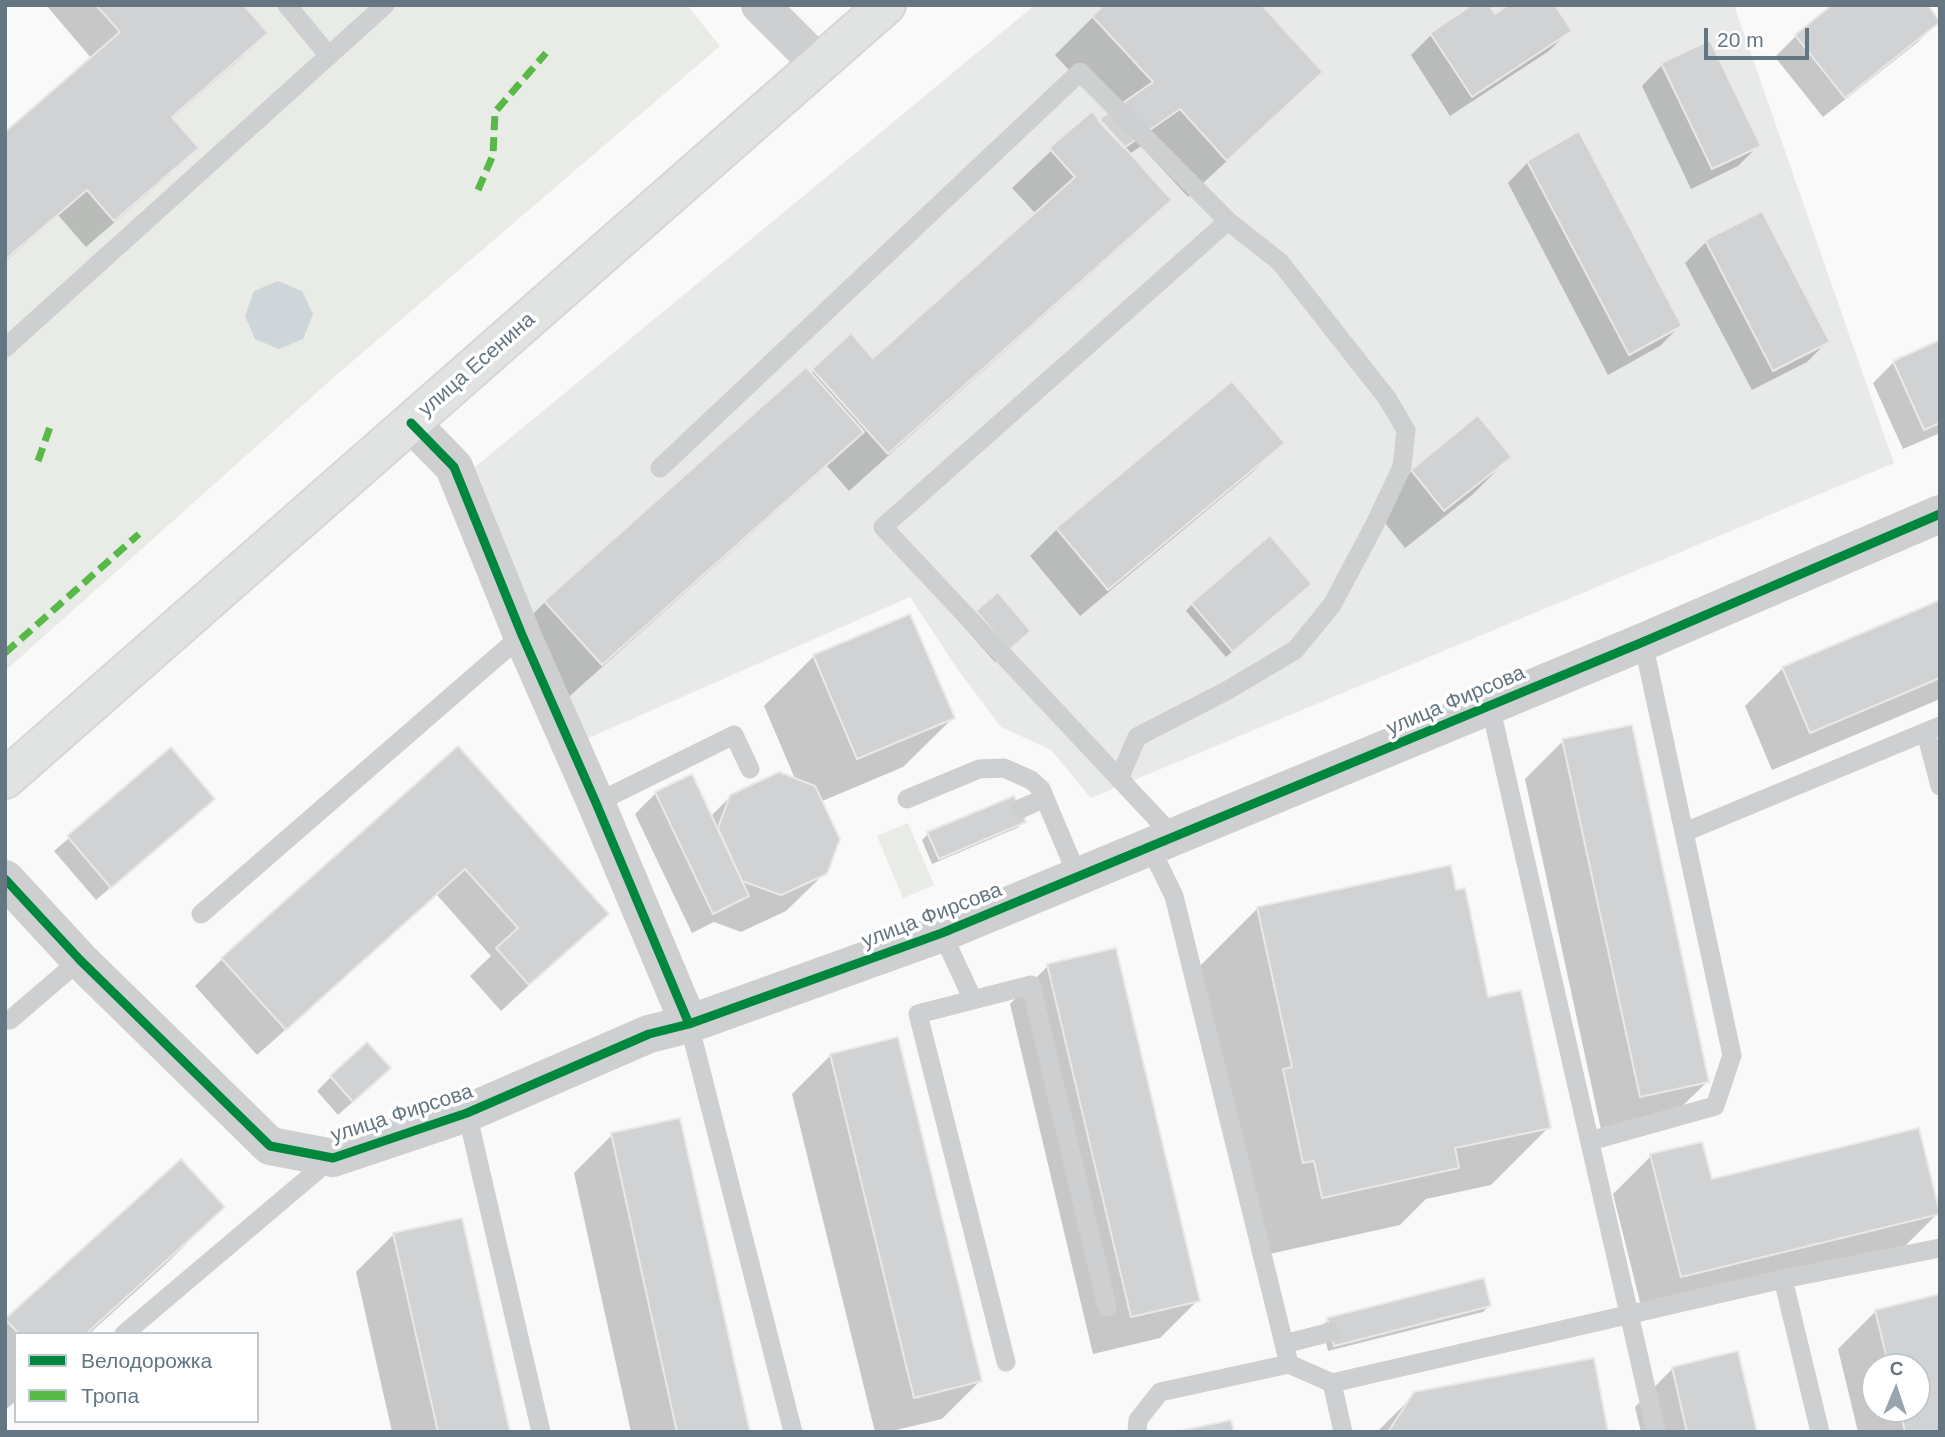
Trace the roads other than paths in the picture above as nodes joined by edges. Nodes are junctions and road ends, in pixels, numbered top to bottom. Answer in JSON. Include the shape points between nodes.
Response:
{"nodes":[{"id":1,"x":287,"y":5,"type":"edge"},
{"id":2,"x":385,"y":5,"type":"edge"},
{"id":3,"x":760,"y":5,"type":"edge"},
{"id":4,"x":886,"y":5,"type":"edge"},
{"id":5,"x":329,"y":55,"type":"junction"},
{"id":6,"x":819,"y":64,"type":"junction"},
{"id":7,"x":1227,"y":221,"type":"junction"},
{"id":8,"x":5,"y":348,"type":"edge"},
{"id":9,"x":411,"y":423,"type":"junction"},
{"id":10,"x":659,"y":467,"type":"dead end"},
{"id":11,"x":1940,"y":514,"type":"edge"},
{"id":12,"x":522,"y":635,"type":"junction"},
{"id":13,"x":1643,"y":642,"type":"junction"},
{"id":14,"x":1490,"y":705,"type":"junction"},
{"id":15,"x":1933,"y":729,"type":"edge"},
{"id":16,"x":750,"y":769,"type":"dead end"},
{"id":17,"x":5,"y":779,"type":"edge"},
{"id":18,"x":1119,"y":779,"type":"junction"},
{"id":19,"x":1940,"y":786,"type":"edge"},
{"id":20,"x":1045,"y":798,"type":"junction"},
{"id":21,"x":907,"y":799,"type":"dead end"},
{"id":22,"x":596,"y":803,"type":"junction"},
{"id":23,"x":1020,"y":808,"type":"dead end"},
{"id":24,"x":1685,"y":832,"type":"junction"},
{"id":25,"x":1162,"y":842,"type":"junction"},
{"id":26,"x":1078,"y":877,"type":"junction"},
{"id":27,"x":5,"y":880,"type":"edge"},
{"id":28,"x":201,"y":914,"type":"dead end"},
{"id":29,"x":942,"y":933,"type":"junction"},
{"id":30,"x":80,"y":960,"type":"junction"},
{"id":31,"x":973,"y":1000,"type":"junction"},
{"id":32,"x":5,"y":1020,"type":"edge"},
{"id":33,"x":689,"y":1024,"type":"junction"},
{"id":34,"x":467,"y":1112,"type":"junction"},
{"id":35,"x":1590,"y":1141,"type":"junction"},
{"id":36,"x":333,"y":1158,"type":"junction"},
{"id":37,"x":1940,"y":1248,"type":"edge"},
{"id":38,"x":1783,"y":1279,"type":"junction"},
{"id":39,"x":1107,"y":1307,"type":"dead end"},
{"id":40,"x":1630,"y":1315,"type":"junction"},
{"id":41,"x":126,"y":1332,"type":"edge"},
{"id":42,"x":1331,"y":1332,"type":"dead end"},
{"id":43,"x":1284,"y":1344,"type":"junction"},
{"id":44,"x":1006,"y":1362,"type":"dead end"},
{"id":45,"x":1289,"y":1364,"type":"junction"},
{"id":46,"x":1332,"y":1383,"type":"junction"},
{"id":47,"x":541,"y":1432,"type":"edge"},
{"id":48,"x":793,"y":1432,"type":"edge"},
{"id":49,"x":1137,"y":1432,"type":"edge"},
{"id":50,"x":1343,"y":1432,"type":"edge"},
{"id":51,"x":1656,"y":1432,"type":"edge"},
{"id":52,"x":1820,"y":1432,"type":"edge"}],
"edges":[{"from":1,"to":5,"type":"lane"},
{"from":2,"to":5,"type":"lane"},
{"from":3,"to":6,"type":"street"},
{"from":4,"to":6,"type":"main road","name":"улица Есенина"},
{"from":5,"to":8,"type":"lane"},
{"from":6,"to":9,"type":"main road","name":"улица Есенина"},
{"from":7,"to":10,"type":"lane","via":[[1080,72]]},
{"from":7,"to":18,"type":"lane","via":[[1280,262],[1387,398],[1406,430],[1402,467],[1332,605],[1295,650],[1137,737]]},
{"from":7,"to":18,"type":"lane","via":[[883,527]]},
{"from":9,"to":12,"type":"street","via":[[454,467]]},
{"from":9,"to":17,"type":"main road","name":"улица Есенина"},
{"from":11,"to":13,"type":"street","name":"улица Фирсова"},
{"from":12,"to":22,"type":"street"},
{"from":12,"to":28,"type":"lane"},
{"from":13,"to":14,"type":"street","name":"улица Фирсова"},
{"from":13,"to":24,"type":"lane"},
{"from":14,"to":25,"type":"street","name":"улица Фирсова"},
{"from":14,"to":35,"type":"lane"},
{"from":15,"to":19,"type":"lane"},
{"from":15,"to":24,"type":"lane"},
{"from":16,"to":22,"type":"lane","via":[[734,735]]},
{"from":18,"to":25,"type":"lane"},
{"from":20,"to":21,"type":"lane","via":[[1031,780],[993,767]]},
{"from":20,"to":23,"type":"lane"},
{"from":20,"to":26,"type":"lane"},
{"from":22,"to":33,"type":"street"},
{"from":24,"to":35,"type":"lane","via":[[1732,1055],[1714,1106]]},
{"from":25,"to":26,"type":"street","name":"улица Фирсова"},
{"from":25,"to":43,"type":"lane"},
{"from":26,"to":29,"type":"street","name":"улица Фирсова"},
{"from":27,"to":30,"type":"street","name":"улица Фирсова"},
{"from":29,"to":31,"type":"lane"},
{"from":29,"to":33,"type":"street","name":"улица Фирсова"},
{"from":30,"to":32,"type":"lane"},
{"from":30,"to":36,"type":"street","name":"улица Фирсова","via":[[270,1146]]},
{"from":31,"to":39,"type":"lane","via":[[1031,985]]},
{"from":31,"to":44,"type":"lane","via":[[918,1014]]},
{"from":33,"to":34,"type":"street","name":"улица Фирсова","via":[[649,1034]]},
{"from":33,"to":48,"type":"lane"},
{"from":34,"to":36,"type":"street","name":"улица Фирсова"},
{"from":34,"to":47,"type":"lane"},
{"from":35,"to":40,"type":"lane"},
{"from":36,"to":41,"type":"lane"},
{"from":37,"to":38,"type":"lane"},
{"from":38,"to":40,"type":"lane"},
{"from":38,"to":52,"type":"lane"},
{"from":40,"to":46,"type":"lane"},
{"from":40,"to":51,"type":"lane"},
{"from":42,"to":43,"type":"lane"},
{"from":43,"to":45,"type":"lane"},
{"from":45,"to":46,"type":"lane"},
{"from":45,"to":49,"type":"lane","via":[[1160,1392],[1138,1420]]},
{"from":46,"to":50,"type":"lane"}]}
